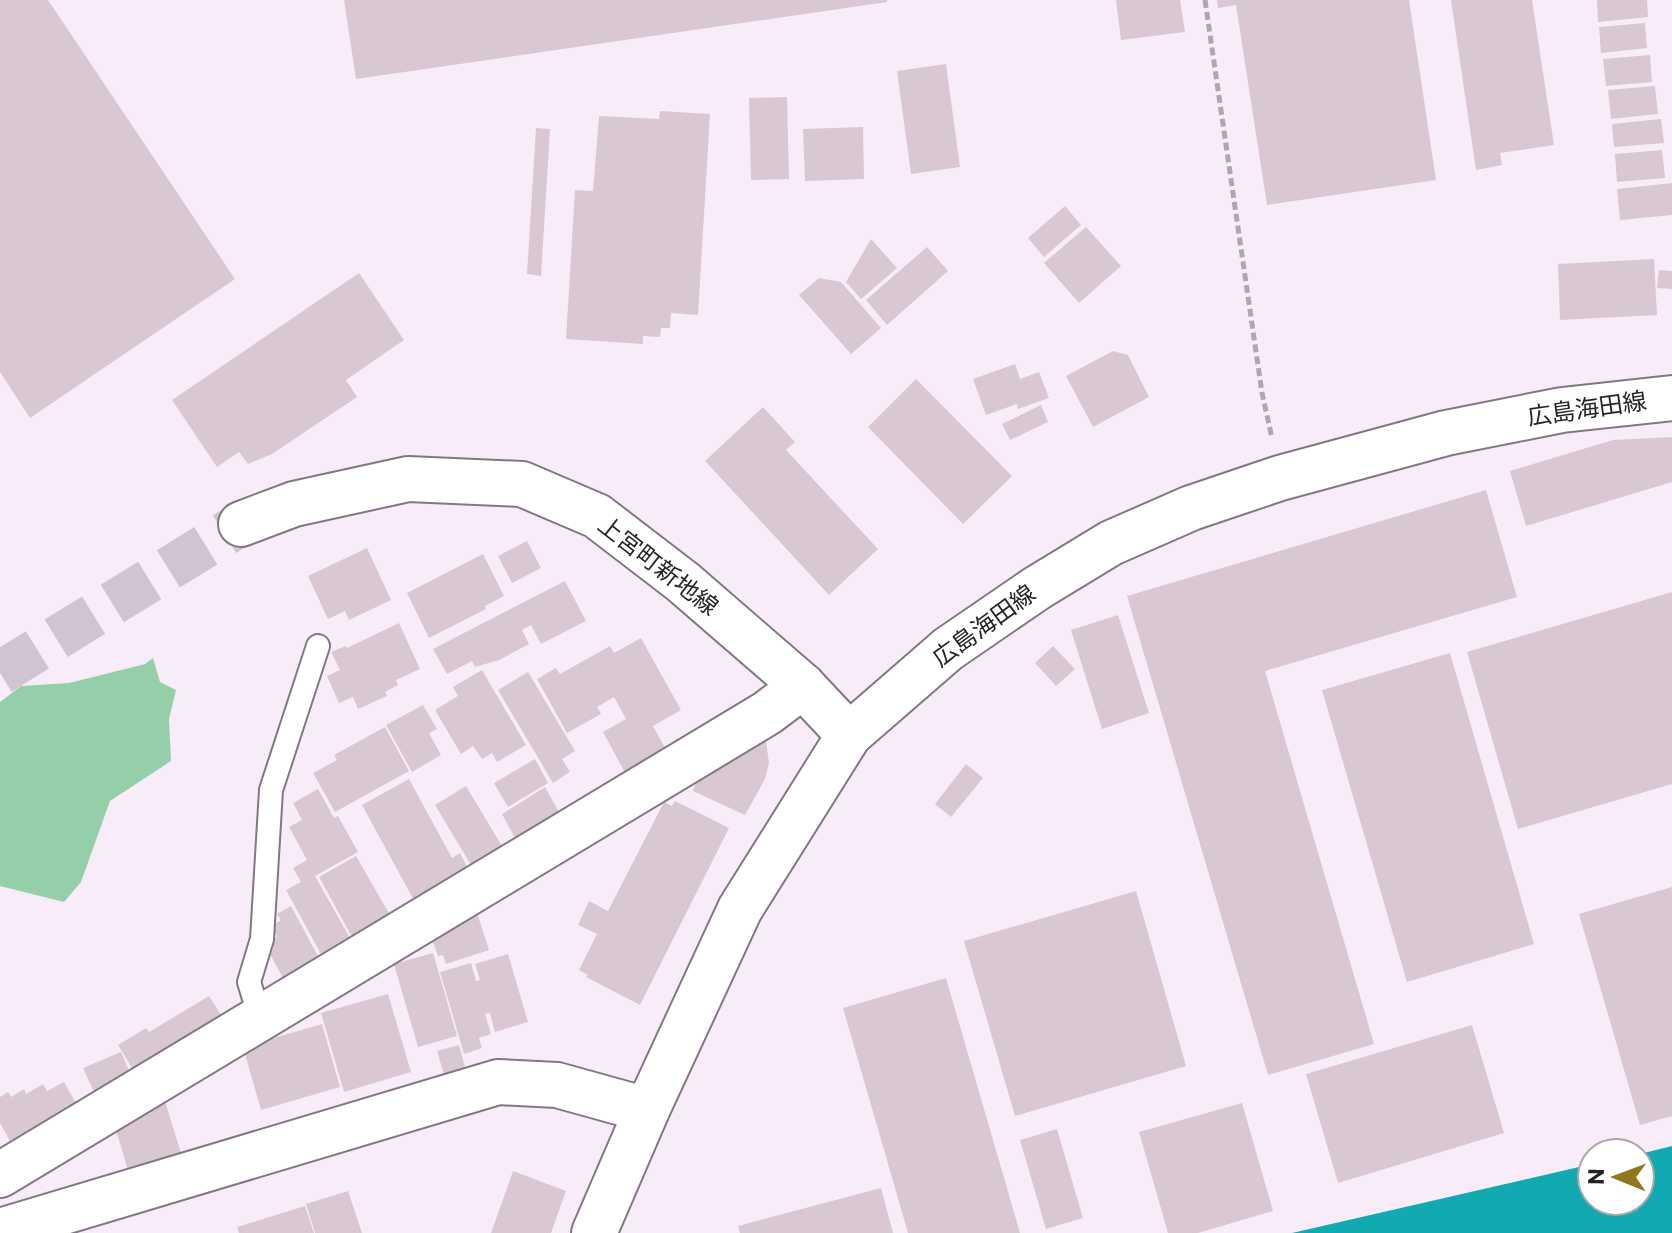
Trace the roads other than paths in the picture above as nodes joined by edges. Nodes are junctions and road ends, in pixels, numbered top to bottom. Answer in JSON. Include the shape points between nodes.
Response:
{"nodes":[{"id":1,"x":1672,"y":398,"type":"edge"},
{"id":2,"x":241,"y":524,"type":"tunnel mouth"},
{"id":3,"x":318,"y":646,"type":"dead end"},
{"id":4,"x":803,"y":686,"type":"junction"},
{"id":5,"x":849,"y":735,"type":"junction"},
{"id":6,"x":260,"y":1018,"type":"junction"},
{"id":7,"x":647,"y":1110,"type":"junction"},
{"id":8,"x":0,"y":1175,"type":"edge"},
{"id":9,"x":0,"y":1231,"type":"edge"},
{"id":10,"x":594,"y":1233,"type":"edge"}],
"edges":[{"from":1,"to":5,"type":"main road","name":"広島海田線","via":[[1562,410],[1446,433],[1191,508],[1111,543],[1037,588],[948,649]]},
{"from":2,"to":4,"type":"main road","name":"上宮町新地線","via":[[294,504],[408,479],[522,484],[597,516]]},
{"from":3,"to":6,"type":"lane","via":[[271,790],[262,939],[249,982]]},
{"from":4,"to":5,"type":"main road","name":"上宮町新地線"},
{"from":4,"to":6,"type":"main road","via":[[754,721]]},
{"from":5,"to":7,"type":"main road","name":"広島海田線","via":[[740,909]]},
{"from":6,"to":8,"type":"main road"},
{"from":7,"to":9,"type":"main road","via":[[557,1085],[498,1082]]},
{"from":7,"to":10,"type":"main road","name":"広島海田線"}]}
